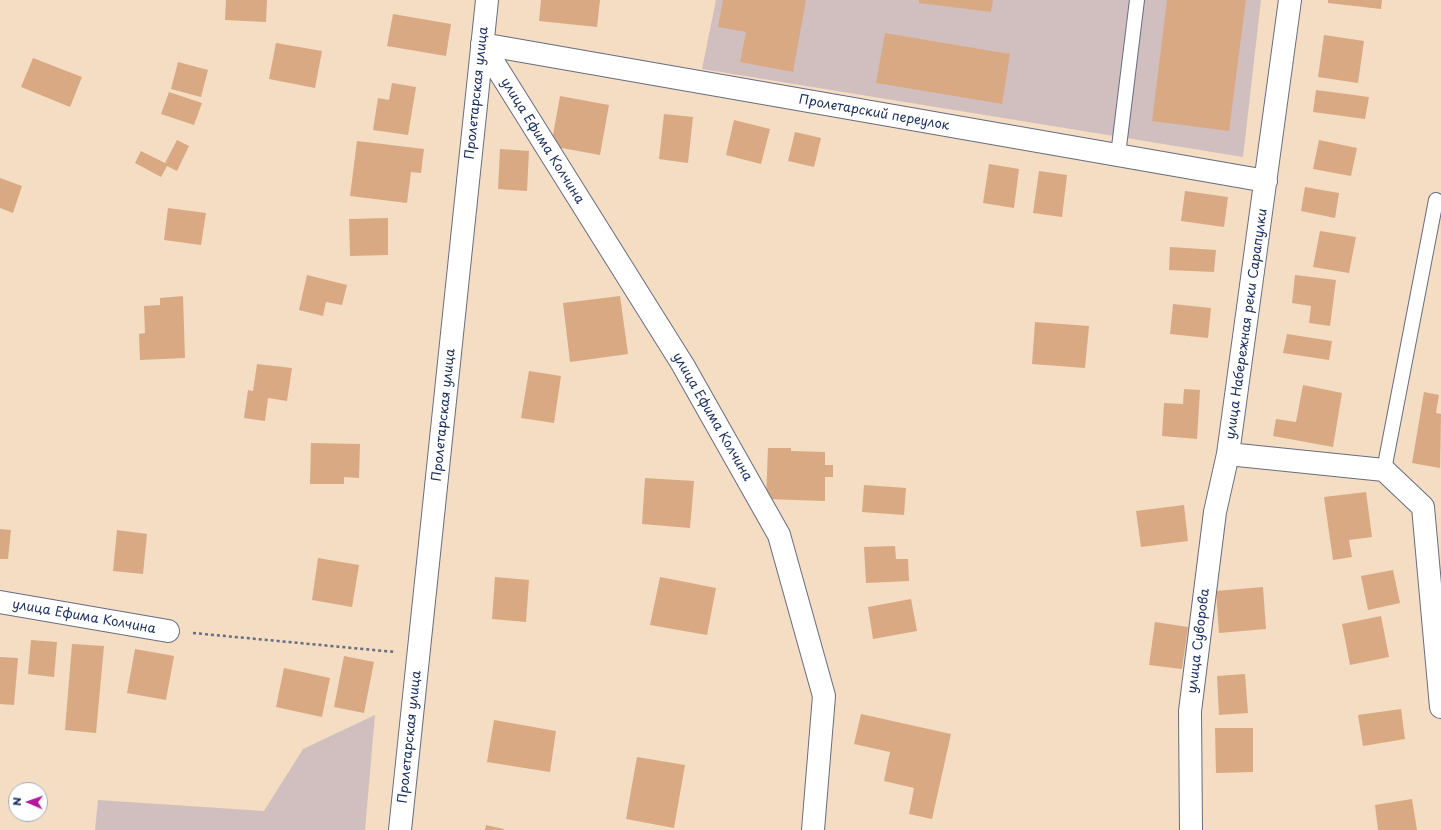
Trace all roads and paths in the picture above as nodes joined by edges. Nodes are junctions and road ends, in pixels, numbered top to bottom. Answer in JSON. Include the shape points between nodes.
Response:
{"nodes":[{"id":1,"x":487,"y":0,"type":"edge"},
{"id":2,"x":1137,"y":0,"type":"edge"},
{"id":3,"x":1290,"y":0,"type":"edge"},
{"id":4,"x":482,"y":44,"type":"junction"},
{"id":5,"x":1118,"y":155,"type":"junction"},
{"id":6,"x":1266,"y":181,"type":"junction"},
{"id":7,"x":1436,"y":200,"type":"dead end"},
{"id":8,"x":1228,"y":454,"type":"junction"},
{"id":9,"x":1384,"y":470,"type":"junction"},
{"id":10,"x":0,"y":602,"type":"edge"},
{"id":11,"x":168,"y":631,"type":"joint"},
{"id":12,"x":419,"y":654,"type":"junction"},
{"id":13,"x":1441,"y":707,"type":"edge"},
{"id":14,"x":400,"y":830,"type":"edge"},
{"id":15,"x":813,"y":830,"type":"edge"},
{"id":16,"x":1191,"y":830,"type":"edge"}],
"edges":[{"from":1,"to":4,"type":"street","name":"Пролетарская улица"},
{"from":2,"to":5,"type":"lane"},
{"from":3,"to":6,"type":"street","name":"улица Набережная реки Сарапулки"},
{"from":4,"to":5,"type":"street","name":"Пролетарский переулок"},
{"from":4,"to":12,"type":"street","name":"Пролетарская улица"},
{"from":4,"to":15,"type":"street","name":"улица Ефима Колчина","via":[[683,365],[779,535],[824,696]]},
{"from":5,"to":6,"type":"street","name":"Пролетарский переулок"},
{"from":6,"to":8,"type":"street","name":"улица Набережная реки Сарапулки"},
{"from":7,"to":9,"type":"lane"},
{"from":8,"to":9,"type":"street","name":"улица Набережная реки Сарапулки"},
{"from":8,"to":16,"type":"street","name":"улица Суворова","via":[[1215,512],[1190,711]]},
{"from":9,"to":13,"type":"street","via":[[1423,507]]},
{"from":10,"to":11,"type":"street","name":"улица Ефима Колчина"},
{"from":11,"to":12,"type":"path"},
{"from":12,"to":14,"type":"street","name":"Пролетарская улица"}]}
